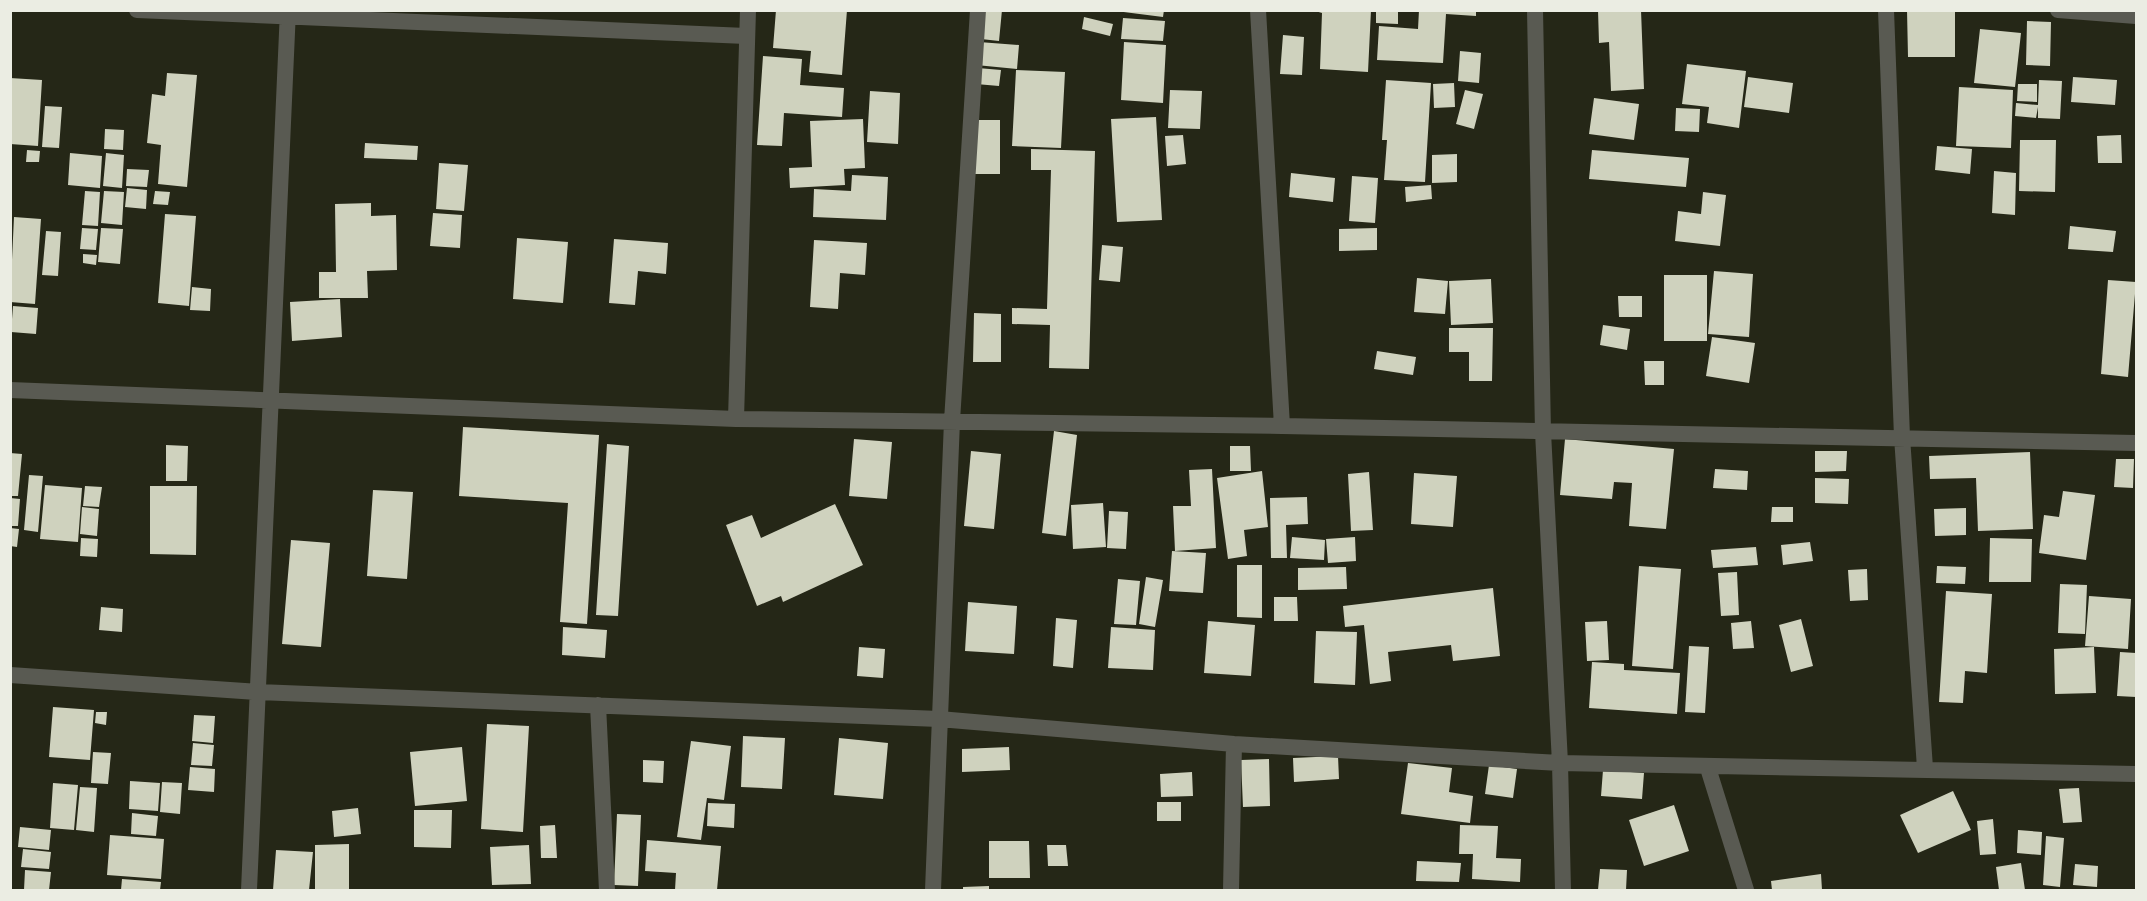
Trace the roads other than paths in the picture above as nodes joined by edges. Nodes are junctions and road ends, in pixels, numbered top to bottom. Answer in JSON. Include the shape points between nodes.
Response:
{"nodes":[{"id":1,"x":136,"y":10,"type":"edge"},
{"id":2,"x":748,"y":10,"type":"edge"},
{"id":3,"x":978,"y":10,"type":"edge"},
{"id":4,"x":1258,"y":10,"type":"edge"},
{"id":5,"x":1534,"y":10,"type":"edge"},
{"id":6,"x":1886,"y":10,"type":"edge"},
{"id":7,"x":2058,"y":10,"type":"edge"},
{"id":8,"x":288,"y":13,"type":"edge"},
{"id":9,"x":2136,"y":16,"type":"edge"},
{"id":10,"x":746,"y":36,"type":"junction"},
{"id":11,"x":10,"y":390,"type":"edge"},
{"id":12,"x":272,"y":399,"type":"junction"},
{"id":13,"x":736,"y":419,"type":"junction"},
{"id":14,"x":952,"y":421,"type":"junction"},
{"id":15,"x":1282,"y":426,"type":"junction"},
{"id":16,"x":1543,"y":432,"type":"junction"},
{"id":17,"x":1902,"y":437,"type":"junction"},
{"id":18,"x":2136,"y":443,"type":"edge"},
{"id":19,"x":10,"y":675,"type":"edge"},
{"id":20,"x":258,"y":692,"type":"junction"},
{"id":21,"x":598,"y":705,"type":"junction"},
{"id":22,"x":939,"y":719,"type":"junction"},
{"id":23,"x":1234,"y":744,"type":"junction"},
{"id":24,"x":1560,"y":763,"type":"junction"},
{"id":25,"x":1708,"y":768,"type":"junction"},
{"id":26,"x":1925,"y":768,"type":"junction"},
{"id":27,"x":2136,"y":774,"type":"edge"},
{"id":28,"x":249,"y":891,"type":"edge"},
{"id":29,"x":607,"y":891,"type":"edge"},
{"id":30,"x":933,"y":891,"type":"edge"},
{"id":31,"x":1231,"y":891,"type":"edge"},
{"id":32,"x":1563,"y":891,"type":"edge"},
{"id":33,"x":1746,"y":891,"type":"edge"}],
"edges":[{"from":1,"to":8,"type":"street"},
{"from":2,"to":10,"type":"street"},
{"from":3,"to":14,"type":"street"},
{"from":4,"to":15,"type":"street"},
{"from":5,"to":16,"type":"street"},
{"from":6,"to":17,"type":"street"},
{"from":7,"to":9,"type":"street"},
{"from":8,"to":10,"type":"street"},
{"from":8,"to":12,"type":"street"},
{"from":10,"to":13,"type":"street"},
{"from":11,"to":12,"type":"street"},
{"from":12,"to":13,"type":"street"},
{"from":12,"to":20,"type":"street"},
{"from":13,"to":14,"type":"street"},
{"from":14,"to":15,"type":"street"},
{"from":14,"to":22,"type":"street"},
{"from":15,"to":16,"type":"street"},
{"from":16,"to":17,"type":"street"},
{"from":16,"to":24,"type":"street"},
{"from":17,"to":18,"type":"street"},
{"from":17,"to":26,"type":"street"},
{"from":19,"to":20,"type":"street"},
{"from":20,"to":21,"type":"street"},
{"from":20,"to":28,"type":"street"},
{"from":21,"to":22,"type":"street"},
{"from":21,"to":29,"type":"street"},
{"from":22,"to":23,"type":"street"},
{"from":22,"to":30,"type":"street"},
{"from":23,"to":24,"type":"street"},
{"from":23,"to":31,"type":"street"},
{"from":24,"to":25,"type":"street"},
{"from":24,"to":32,"type":"street"},
{"from":25,"to":26,"type":"street"},
{"from":25,"to":33,"type":"street"},
{"from":26,"to":27,"type":"street"}]}
